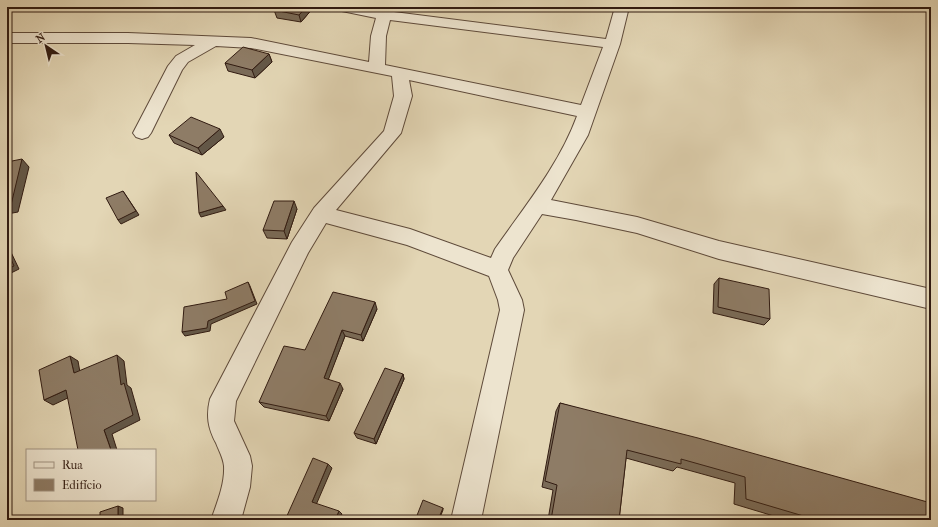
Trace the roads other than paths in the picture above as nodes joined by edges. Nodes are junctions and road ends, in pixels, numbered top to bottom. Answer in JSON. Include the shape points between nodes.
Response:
{"nodes":[{"id":1,"x":342,"y":7,"type":"edge"},
{"id":2,"x":622,"y":7,"type":"edge"},
{"id":3,"x":387,"y":11,"type":"edge"},
{"id":4,"x":7,"y":38,"type":"edge"},
{"id":5,"x":213,"y":42,"type":"junction"},
{"id":6,"x":612,"y":44,"type":"junction"},
{"id":7,"x":377,"y":69,"type":"junction"},
{"id":8,"x":400,"y":73,"type":"junction"},
{"id":9,"x":587,"y":112,"type":"junction"},
{"id":10,"x":142,"y":133,"type":"dead end"},
{"id":11,"x":537,"y":206,"type":"junction"},
{"id":12,"x":321,"y":214,"type":"junction"},
{"id":13,"x":497,"y":270,"type":"junction"},
{"id":14,"x":931,"y":299,"type":"edge"},
{"id":15,"x":226,"y":520,"type":"edge"},
{"id":16,"x":466,"y":520,"type":"edge"}],
"edges":[{"from":1,"to":3,"type":"street"},
{"from":2,"to":6,"type":"street"},
{"from":3,"to":6,"type":"street"},
{"from":3,"to":7,"type":"street","via":[[377,41]]},
{"from":4,"to":5,"type":"street","via":[[128,38]]},
{"from":5,"to":7,"type":"street","via":[[257,44]]},
{"from":5,"to":10,"type":"street","via":[[182,59],[174,68]]},
{"from":6,"to":9,"type":"street"},
{"from":7,"to":8,"type":"street"},
{"from":8,"to":9,"type":"street"},
{"from":8,"to":12,"type":"street","via":[[403,96],[392,133]]},
{"from":9,"to":11,"type":"street","via":[[579,135]]},
{"from":11,"to":13,"type":"street","via":[[503,255]]},
{"from":11,"to":14,"type":"street","via":[[637,225],[719,250]]},
{"from":12,"to":13,"type":"street","via":[[388,230]]},
{"from":12,"to":15,"type":"street","via":[[300,248],[223,399],[220,419],[222,429],[238,464],[236,487]]},
{"from":13,"to":16,"type":"street","via":[[512,310]]}]}
